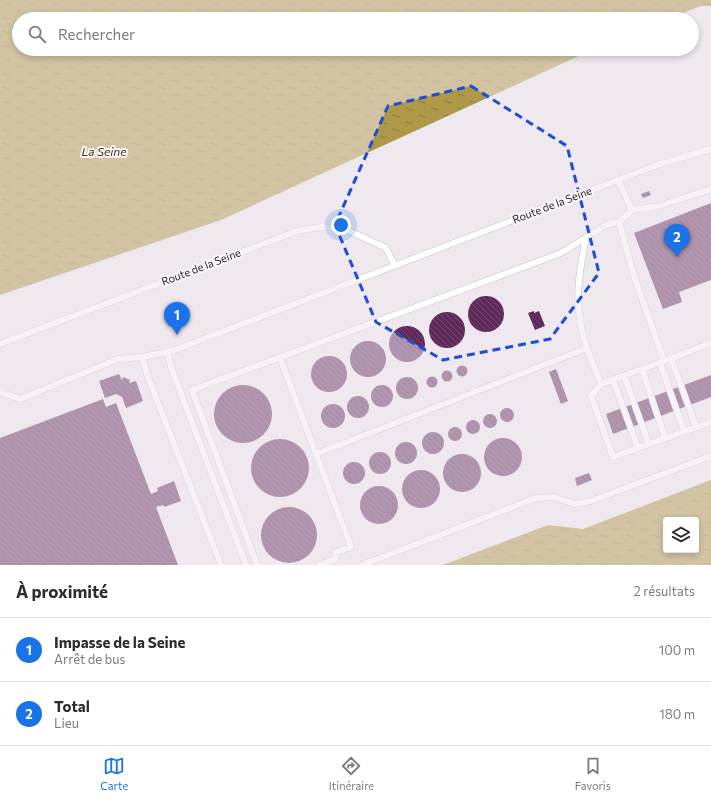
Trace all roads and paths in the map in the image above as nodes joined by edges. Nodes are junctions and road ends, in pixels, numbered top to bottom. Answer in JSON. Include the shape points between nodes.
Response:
{"nodes":[{"id":1,"x":711,"y":149,"type":"edge"},
{"id":2,"x":618,"y":180,"type":"junction"},
{"id":3,"x":711,"y":189,"type":"edge"},
{"id":4,"x":632,"y":210,"type":"junction"},
{"id":5,"x":619,"y":222,"type":"junction"},
{"id":6,"x":586,"y":237,"type":"junction"},
{"id":7,"x":395,"y":266,"type":"junction"},
{"id":8,"x":711,"y":343,"type":"edge"},
{"id":9,"x":0,"y":344,"type":"edge"},
{"id":10,"x":587,"y":348,"type":"junction"},
{"id":11,"x":170,"y":351,"type":"junction"},
{"id":12,"x":142,"y":357,"type":"junction"},
{"id":13,"x":280,"y":358,"type":"junction"},
{"id":14,"x":671,"y":358,"type":"junction"},
{"id":15,"x":662,"y":362,"type":"junction"},
{"id":16,"x":642,"y":369,"type":"junction"},
{"id":17,"x":624,"y":376,"type":"junction"},
{"id":18,"x":613,"y":380,"type":"junction"},
{"id":19,"x":600,"y":384,"type":"junction"},
{"id":20,"x":0,"y":392,"type":"edge"},
{"id":21,"x":711,"y":422,"type":"edge"},
{"id":22,"x":696,"y":427,"type":"junction"},
{"id":23,"x":684,"y":431,"type":"junction"},
{"id":24,"x":665,"y":438,"type":"junction"},
{"id":25,"x":649,"y":444,"type":"junction"},
{"id":26,"x":638,"y":448,"type":"junction"},
{"id":27,"x":316,"y":454,"type":"junction"},
{"id":28,"x":711,"y":456,"type":"edge"},
{"id":29,"x":221,"y":565,"type":"edge"},
{"id":30,"x":246,"y":565,"type":"edge"},
{"id":31,"x":257,"y":565,"type":"edge"},
{"id":32,"x":319,"y":565,"type":"edge"},
{"id":33,"x":362,"y":565,"type":"edge"}],
"edges":[{"from":1,"to":2,"type":"lane","name":"Route de la Seine","via":[[657,164]]},
{"from":2,"to":4,"type":"lane"},
{"from":2,"to":7,"type":"lane","name":"Route de la Seine"},
{"from":3,"to":4,"type":"lane","via":[[659,206]]},
{"from":4,"to":5,"type":"lane"},
{"from":5,"to":6,"type":"lane","via":[[606,225]]},
{"from":5,"to":15,"type":"lane"},
{"from":6,"to":10,"type":"lane","via":[[578,308]]},
{"from":6,"to":13,"type":"lane","via":[[561,253]]},
{"from":7,"to":9,"type":"lane","name":"Route de la Seine","via":[[386,248],[345,229],[321,227],[297,231]]},
{"from":7,"to":11,"type":"lane","name":"Route de la Seine"},
{"from":8,"to":14,"type":"lane"},
{"from":10,"to":19,"type":"lane"},
{"from":10,"to":27,"type":"lane"},
{"from":11,"to":12,"type":"lane","name":"Route de la Seine"},
{"from":11,"to":30,"type":"lane","via":[[171,367]]},
{"from":12,"to":20,"type":"lane","name":"Route de la Seine","via":[[118,359],[20,399]]},
{"from":12,"to":29,"type":"lane"},
{"from":13,"to":27,"type":"lane"},
{"from":13,"to":31,"type":"lane","via":[[192,390]]},
{"from":14,"to":15,"type":"lane"},
{"from":14,"to":22,"type":"lane"},
{"from":15,"to":16,"type":"lane"},
{"from":15,"to":23,"type":"lane"},
{"from":16,"to":17,"type":"lane"},
{"from":16,"to":24,"type":"lane"},
{"from":17,"to":18,"type":"lane"},
{"from":17,"to":25,"type":"lane"},
{"from":18,"to":19,"type":"lane"},
{"from":18,"to":26,"type":"lane"},
{"from":19,"to":26,"type":"lane","via":[[591,396],[613,457]]},
{"from":21,"to":22,"type":"lane"},
{"from":22,"to":23,"type":"lane"},
{"from":23,"to":24,"type":"lane"},
{"from":24,"to":25,"type":"lane"},
{"from":25,"to":26,"type":"lane"},
{"from":27,"to":32,"type":"lane","via":[[351,547],[336,552],[335,559]]},
{"from":28,"to":33,"type":"lane","via":[[591,501],[575,504],[554,497],[536,498]]}]}
